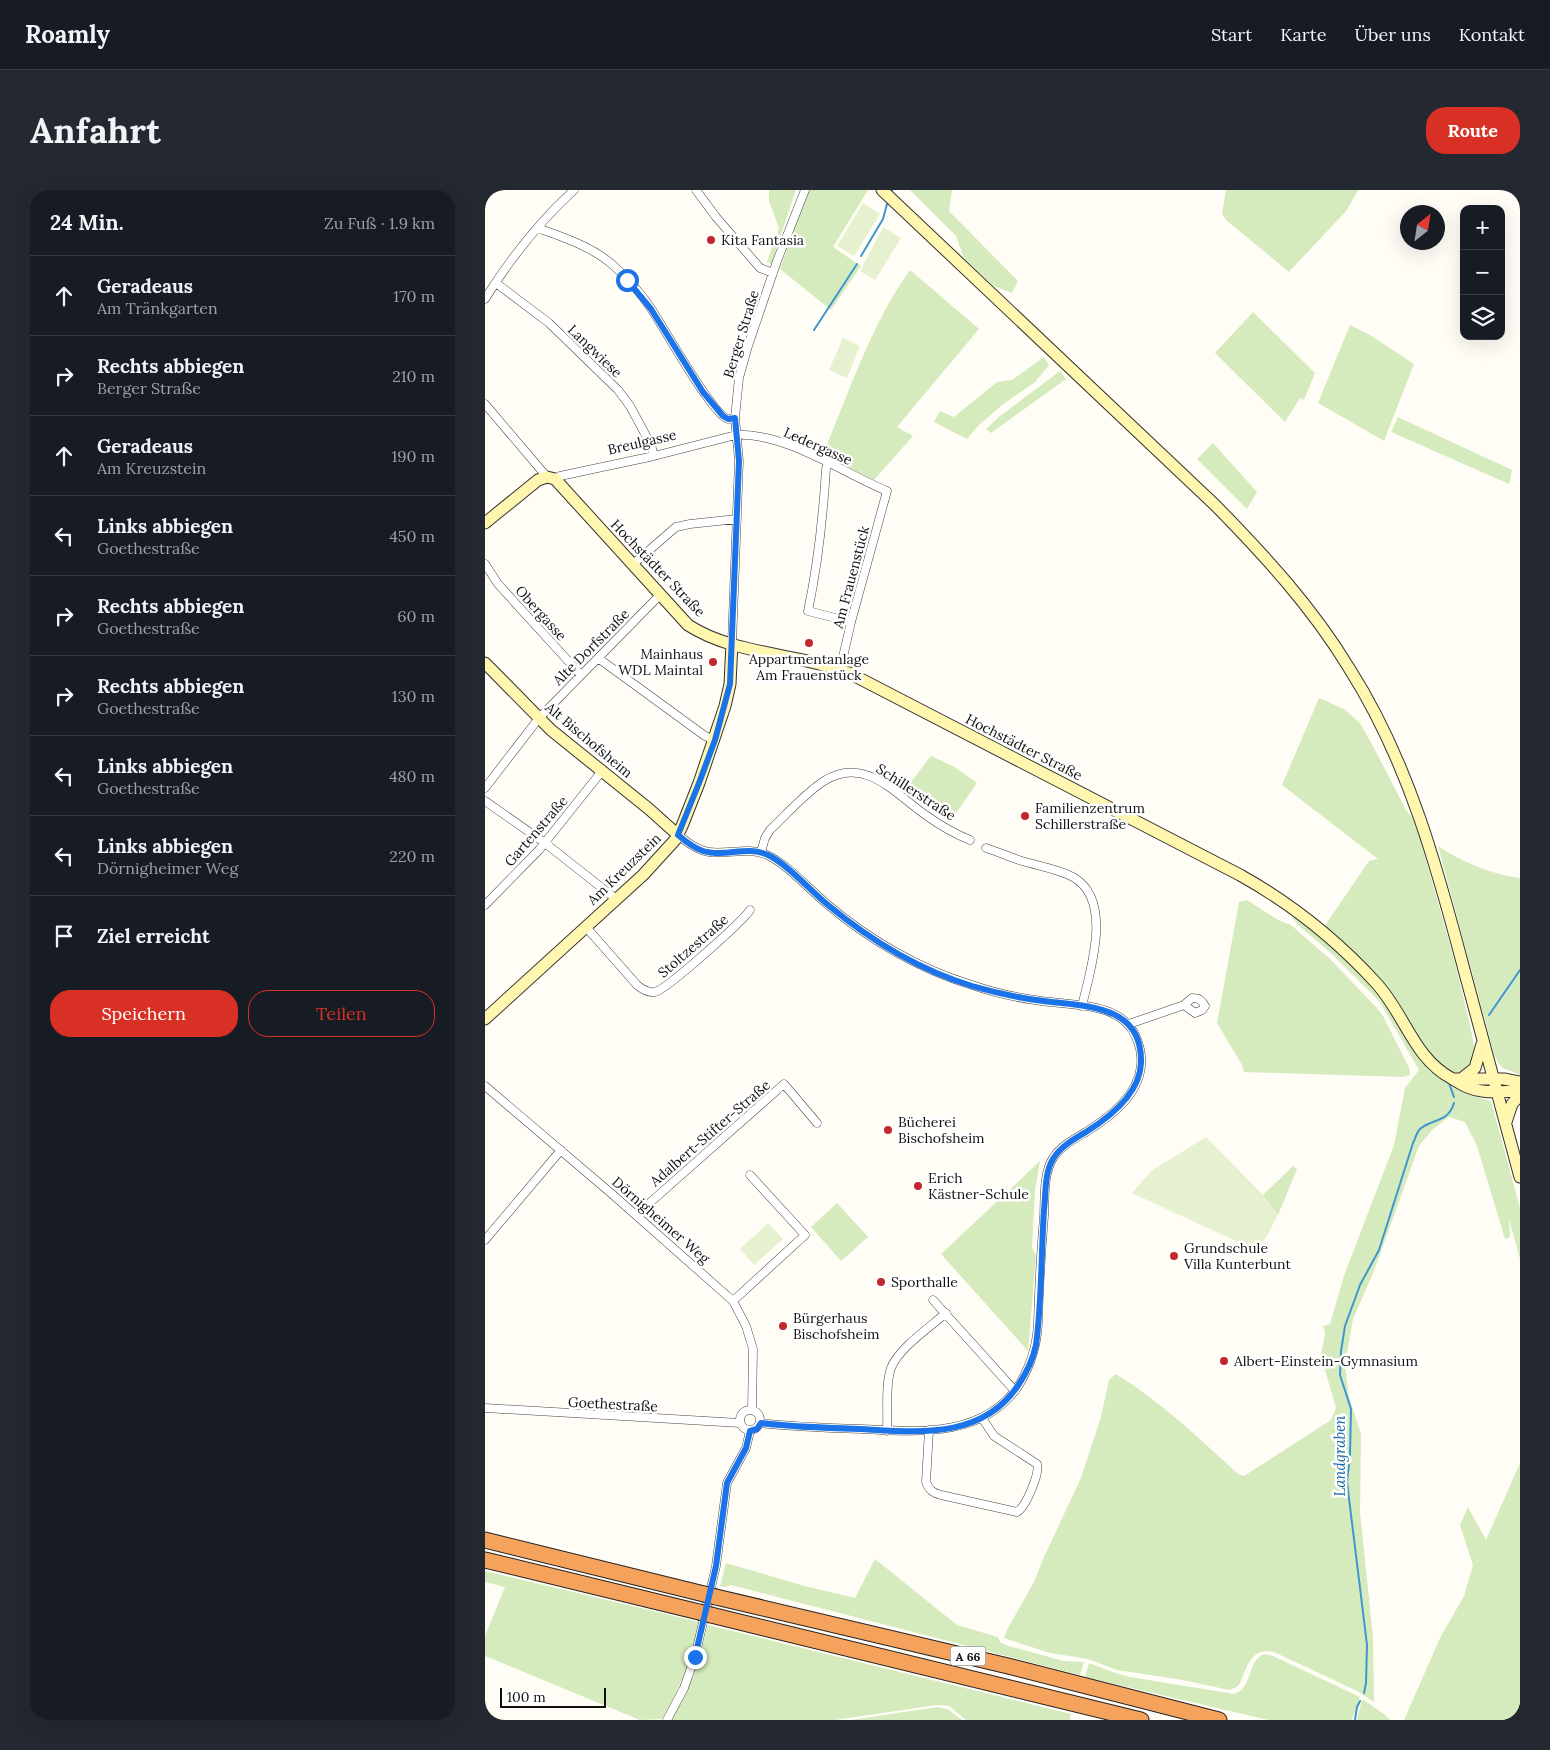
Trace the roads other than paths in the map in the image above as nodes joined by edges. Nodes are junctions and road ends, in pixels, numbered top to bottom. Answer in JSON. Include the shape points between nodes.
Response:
{"nodes":[{"id":1,"x":574,"y":190,"type":"edge"},
{"id":2,"x":696,"y":190,"type":"edge"},
{"id":3,"x":805,"y":190,"type":"edge"},
{"id":4,"x":882,"y":190,"type":"edge"},
{"id":5,"x":538,"y":227,"type":"junction"},
{"id":6,"x":773,"y":273,"type":"junction"},
{"id":7,"x":496,"y":283,"type":"junction"},
{"id":8,"x":485,"y":299,"type":"edge"},
{"id":9,"x":485,"y":404,"type":"edge"},
{"id":10,"x":735,"y":418,"type":"junction"},
{"id":11,"x":736,"y":435,"type":"junction"},
{"id":12,"x":654,"y":456,"type":"junction"},
{"id":13,"x":828,"y":463,"type":"junction"},
{"id":14,"x":554,"y":480,"type":"junction"},
{"id":15,"x":887,"y":491,"type":"joint"},
{"id":16,"x":737,"y":519,"type":"junction"},
{"id":17,"x":485,"y":523,"type":"edge"},
{"id":18,"x":485,"y":564,"type":"edge"},
{"id":19,"x":632,"y":565,"type":"junction"},
{"id":20,"x":660,"y":595,"type":"junction"},
{"id":21,"x":851,"y":622,"type":"junction"},
{"id":22,"x":732,"y":643,"type":"junction"},
{"id":23,"x":598,"y":658,"type":"junction"},
{"id":24,"x":485,"y":663,"type":"edge"},
{"id":25,"x":840,"y":670,"type":"junction"},
{"id":26,"x":581,"y":675,"type":"junction"},
{"id":27,"x":539,"y":718,"type":"junction"},
{"id":28,"x":715,"y":740,"type":"junction"},
{"id":29,"x":602,"y":771,"type":"junction"},
{"id":30,"x":485,"y":788,"type":"edge"},
{"id":31,"x":485,"y":801,"type":"edge"},
{"id":32,"x":678,"y":835,"type":"junction"},
{"id":33,"x":970,"y":840,"type":"dead end"},
{"id":34,"x":545,"y":843,"type":"junction"},
{"id":35,"x":986,"y":848,"type":"dead end"},
{"id":36,"x":761,"y":852,"type":"junction"},
{"id":37,"x":616,"y":899,"type":"junction"},
{"id":38,"x":485,"y":905,"type":"edge"},
{"id":39,"x":750,"y":910,"type":"dead end"},
{"id":40,"x":585,"y":927,"type":"junction"},
{"id":41,"x":1184,"y":1005,"type":"dead end"},
{"id":42,"x":1082,"y":1006,"type":"junction"},
{"id":43,"x":485,"y":1019,"type":"edge"},
{"id":44,"x":1129,"y":1024,"type":"junction"},
{"id":45,"x":1483,"y":1041,"type":"junction"},
{"id":46,"x":1457,"y":1079,"type":"junction"},
{"id":47,"x":1494,"y":1079,"type":"junction"},
{"id":48,"x":1520,"y":1082,"type":"edge"},
{"id":49,"x":485,"y":1086,"type":"edge"},
{"id":50,"x":1520,"y":1091,"type":"edge"},
{"id":51,"x":1497,"y":1092,"type":"junction"},
{"id":52,"x":1520,"y":1095,"type":"edge"},
{"id":53,"x":817,"y":1123,"type":"dead end"},
{"id":54,"x":1505,"y":1124,"type":"junction"},
{"id":55,"x":561,"y":1150,"type":"junction"},
{"id":56,"x":750,"y":1175,"type":"dead end"},
{"id":57,"x":1520,"y":1177,"type":"edge"},
{"id":58,"x":636,"y":1215,"type":"junction"},
{"id":59,"x":485,"y":1240,"type":"edge"},
{"id":60,"x":733,"y":1300,"type":"junction"},
{"id":61,"x":933,"y":1300,"type":"dead end"},
{"id":62,"x":946,"y":1312,"type":"junction"},
{"id":63,"x":1015,"y":1391,"type":"junction"},
{"id":64,"x":485,"y":1408,"type":"edge"},
{"id":65,"x":752,"y":1410,"type":"junction"},
{"id":66,"x":982,"y":1418,"type":"junction"},
{"id":67,"x":740,"y":1423,"type":"junction"},
{"id":68,"x":761,"y":1423,"type":"junction"},
{"id":69,"x":929,"y":1430,"type":"junction"},
{"id":70,"x":750,"y":1431,"type":"junction"},
{"id":71,"x":887,"y":1431,"type":"junction"},
{"id":72,"x":485,"y":1540,"type":"edge"},
{"id":73,"x":485,"y":1560,"type":"edge"},
{"id":74,"x":667,"y":1720,"type":"edge"},
{"id":75,"x":1141,"y":1720,"type":"edge"},
{"id":76,"x":1219,"y":1720,"type":"edge"}],
"edges":[{"from":1,"to":5,"type":"street"},
{"from":2,"to":6,"type":"street","via":[[760,268]]},
{"from":3,"to":6,"type":"street","name":"Berger Straße"},
{"from":4,"to":45,"type":"street","via":[[1215,505],[1288,583],[1325,632],[1350,668],[1409,787],[1433,858]]},
{"from":5,"to":7,"type":"street"},
{"from":5,"to":10,"type":"street","via":[[585,247],[616,268],[645,301],[703,392],[723,416]]},
{"from":6,"to":10,"type":"street","name":"Berger Straße","via":[[741,368]]},
{"from":7,"to":8,"type":"street"},
{"from":7,"to":12,"type":"street","name":"Langwiese","via":[[549,323],[618,390],[630,406]]},
{"from":9,"to":14,"type":"street"},
{"from":10,"to":11,"type":"street","name":"Berger Straße"},
{"from":11,"to":12,"type":"street","name":"Breulgasse"},
{"from":11,"to":13,"type":"street","name":"Ledergasse","via":[[770,439]]},
{"from":11,"to":16,"type":"street","name":"Berger Straße","via":[[739,461]]},
{"from":12,"to":14,"type":"street","name":"Breulgasse"},
{"from":13,"to":15,"type":"street","name":"Ledergasse"},
{"from":13,"to":21,"type":"street","via":[[818,556],[808,611]]},
{"from":14,"to":17,"type":"street","name":"Breulgasse","via":[[538,480]]},
{"from":14,"to":19,"type":"street","name":"Hochstädter Straße"},
{"from":15,"to":21,"type":"street","name":"Am Frauenstück"},
{"from":16,"to":19,"type":"street","via":[[677,527]]},
{"from":16,"to":22,"type":"street","name":"Berger Straße"},
{"from":18,"to":26,"type":"street","name":"Obergasse","via":[[498,584]]},
{"from":19,"to":20,"type":"street","name":"Hochstädter Straße"},
{"from":20,"to":22,"type":"street","name":"Hochstädter Straße","via":[[688,625]]},
{"from":20,"to":23,"type":"street","name":"Alte Dorfstraße"},
{"from":21,"to":25,"type":"street","name":"Am Frauenstück"},
{"from":22,"to":25,"type":"street","name":"Hochstädter Straße"},
{"from":22,"to":28,"type":"street","name":"Am Kreuzstein","via":[[730,684]]},
{"from":23,"to":26,"type":"street","name":"Alte Dorfstraße"},
{"from":23,"to":28,"type":"street"},
{"from":24,"to":27,"type":"street","name":"Alt Bischofsheim"},
{"from":25,"to":46,"type":"street","name":"Hochstädter Straße","via":[[1272,893],[1323,931],[1356,962],[1391,1001],[1429,1063],[1441,1073]]},
{"from":26,"to":27,"type":"street","name":"Alte Dorfstraße"},
{"from":27,"to":29,"type":"street","name":"Alt Bischofsheim"},
{"from":27,"to":30,"type":"street","name":"Alte Dorfstraße"},
{"from":28,"to":32,"type":"street","name":"Am Kreuzstein"},
{"from":29,"to":32,"type":"street","name":"Alt Bischofsheim"},
{"from":29,"to":34,"type":"street","name":"Gartenstraße"},
{"from":31,"to":34,"type":"street"},
{"from":32,"to":36,"type":"street","via":[[706,852]]},
{"from":32,"to":37,"type":"street","name":"Am Kreuzstein","via":[[659,859]]},
{"from":33,"to":36,"type":"street","name":"Schillerstraße","via":[[927,817],[879,779],[847,773],[829,779],[815,789],[770,830]]},
{"from":34,"to":37,"type":"street"},
{"from":34,"to":38,"type":"street","name":"Gartenstraße"},
{"from":35,"to":42,"type":"street","via":[[1067,874],[1086,888],[1093,906],[1096,932]]},
{"from":36,"to":42,"type":"street","via":[[782,865],[858,929],[923,966],[993,991]]},
{"from":37,"to":40,"type":"street","name":"Am Kreuzstein"},
{"from":39,"to":40,"type":"street","name":"Stoltzestraße","via":[[669,984],[655,992],[637,986]]},
{"from":40,"to":43,"type":"street","name":"Am Kreuzstein"},
{"from":41,"to":44,"type":"street"},
{"from":42,"to":44,"type":"street","via":[[1113,1013]]},
{"from":44,"to":63,"type":"street","via":[[1139,1042],[1141,1061],[1133,1089],[1112,1113],[1061,1149],[1050,1164],[1045,1192],[1036,1345]]},
{"from":45,"to":46,"type":"street","via":[[1475,1068]]},
{"from":45,"to":47,"type":"street"},
{"from":46,"to":47,"type":"street"},
{"from":46,"to":51,"type":"street","name":"Hochstädter Straße","via":[[1470,1089]]},
{"from":47,"to":48,"type":"street"},
{"from":47,"to":51,"type":"street"},
{"from":49,"to":55,"type":"street","name":"Dörnigheimer Weg"},
{"from":50,"to":51,"type":"street","name":"Hochstädter Straße"},
{"from":51,"to":54,"type":"street"},
{"from":52,"to":54,"type":"street","via":[[1512,1104]]},
{"from":53,"to":58,"type":"street","name":"Adalbert-Stifter-Straße","via":[[784,1084]]},
{"from":54,"to":57,"type":"street"},
{"from":55,"to":58,"type":"street","name":"Dörnigheimer Weg"},
{"from":55,"to":59,"type":"street"},
{"from":56,"to":60,"type":"street","via":[[805,1235]]},
{"from":58,"to":60,"type":"street","name":"Dörnigheimer Weg"},
{"from":60,"to":65,"type":"street","name":"Dörnigheimer Weg","via":[[753,1349]]},
{"from":61,"to":62,"type":"street"},
{"from":62,"to":63,"type":"street"},
{"from":62,"to":71,"type":"street","via":[[900,1353],[893,1364],[889,1378]]},
{"from":63,"to":66,"type":"street","via":[[1002,1405]]},
{"from":64,"to":67,"type":"street","name":"Goethestraße"},
{"from":65,"to":67,"type":"street","via":[[743,1413]]},
{"from":65,"to":68,"type":"street","via":[[759,1414]]},
{"from":66,"to":69,"type":"street","via":[[957,1427]]},
{"from":66,"to":69,"type":"street","via":[[994,1436],[1037,1464],[1037,1473],[1024,1505],[1017,1512],[941,1495],[928,1489]]},
{"from":67,"to":70,"type":"street"},
{"from":68,"to":70,"type":"street"},
{"from":68,"to":71,"type":"street"},
{"from":69,"to":71,"type":"street"},
{"from":70,"to":74,"type":"street","via":[[746,1448],[727,1483],[716,1566],[697,1650],[684,1688]]},
{"from":72,"to":76,"type":"highway","number":"A 66"},
{"from":73,"to":75,"type":"highway","number":"A 66"}]}
